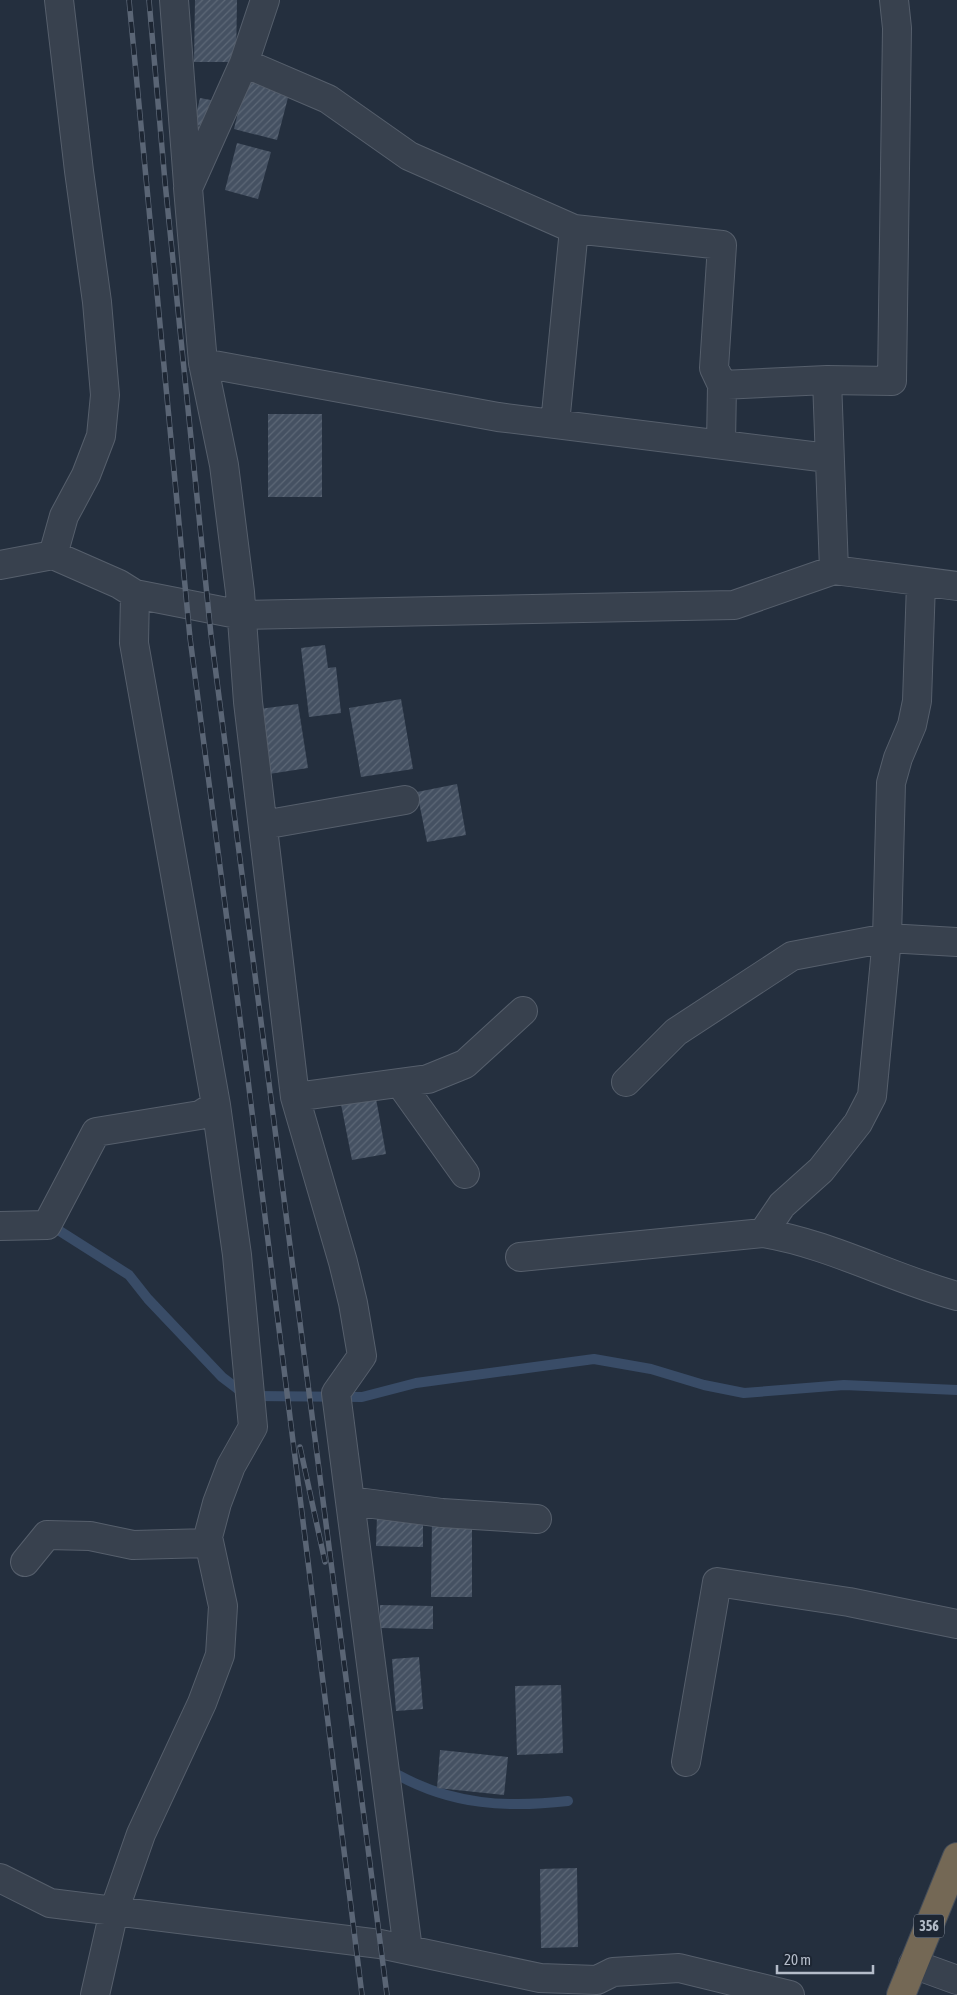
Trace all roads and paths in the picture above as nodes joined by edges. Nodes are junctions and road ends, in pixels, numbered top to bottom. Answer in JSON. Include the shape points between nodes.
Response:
{"nodes":[{"id":1,"x":60,"y":0,"type":"edge"},
{"id":2,"x":174,"y":0,"type":"edge"},
{"id":3,"x":265,"y":0,"type":"edge"},
{"id":4,"x":894,"y":0,"type":"edge"},
{"id":5,"x":244,"y":63,"type":"junction"},
{"id":6,"x":188,"y":188,"type":"junction"},
{"id":7,"x":574,"y":229,"type":"junction"},
{"id":8,"x":203,"y":363,"type":"junction"},
{"id":9,"x":826,"y":380,"type":"junction"},
{"id":10,"x":722,"y":385,"type":"junction"},
{"id":11,"x":555,"y":424,"type":"junction"},
{"id":12,"x":721,"y":444,"type":"junction"},
{"id":13,"x":828,"y":458,"type":"junction"},
{"id":14,"x":53,"y":555,"type":"junction"},
{"id":15,"x":0,"y":565,"type":"edge"},
{"id":16,"x":834,"y":570,"type":"junction"},
{"id":17,"x":921,"y":582,"type":"junction"},
{"id":18,"x":957,"y":586,"type":"edge"},
{"id":19,"x":135,"y":594,"type":"junction"},
{"id":20,"x":242,"y":614,"type":"junction"},
{"id":21,"x":405,"y":800,"type":"dead end"},
{"id":22,"x":263,"y":826,"type":"junction"},
{"id":23,"x":886,"y":938,"type":"junction"},
{"id":24,"x":957,"y":942,"type":"edge"},
{"id":25,"x":523,"y":1011,"type":"dead end"},
{"id":26,"x":626,"y":1082,"type":"dead end"},
{"id":27,"x":400,"y":1083,"type":"junction"},
{"id":28,"x":295,"y":1097,"type":"junction"},
{"id":29,"x":216,"y":1105,"type":"junction"},
{"id":30,"x":465,"y":1174,"type":"dead end"},
{"id":31,"x":0,"y":1226,"type":"edge"},
{"id":32,"x":763,"y":1233,"type":"junction"},
{"id":33,"x":520,"y":1257,"type":"dead end"},
{"id":34,"x":957,"y":1296,"type":"edge"},
{"id":35,"x":350,"y":1501,"type":"junction"},
{"id":36,"x":537,"y":1519,"type":"dead end"},
{"id":37,"x":209,"y":1543,"type":"junction"},
{"id":38,"x":25,"y":1562,"type":"dead end"},
{"id":39,"x":957,"y":1624,"type":"edge"},
{"id":40,"x":686,"y":1762,"type":"dead end"},
{"id":41,"x":957,"y":1857,"type":"edge"},
{"id":42,"x":0,"y":1878,"type":"edge"},
{"id":43,"x":114,"y":1911,"type":"junction"},
{"id":44,"x":408,"y":1950,"type":"junction"},
{"id":45,"x":913,"y":1964,"type":"junction"},
{"id":46,"x":957,"y":1980,"type":"edge"},
{"id":47,"x":95,"y":1995,"type":"edge"},
{"id":48,"x":790,"y":1995,"type":"edge"},
{"id":49,"x":901,"y":1995,"type":"edge"}],
"edges":[{"from":1,"to":14,"type":"street","via":[[97,302],[105,395],[101,436],[64,516]]},
{"from":2,"to":6,"type":"street"},
{"from":3,"to":5,"type":"street"},
{"from":4,"to":9,"type":"street","via":[[897,28],[892,381]]},
{"from":5,"to":6,"type":"street"},
{"from":5,"to":7,"type":"street","via":[[328,99],[409,156]]},
{"from":6,"to":8,"type":"street"},
{"from":7,"to":10,"type":"street","via":[[722,245],[714,368]]},
{"from":7,"to":11,"type":"street"},
{"from":8,"to":11,"type":"street","via":[[498,418]]},
{"from":8,"to":20,"type":"street","via":[[224,465]]},
{"from":9,"to":10,"type":"street"},
{"from":9,"to":13,"type":"street"},
{"from":10,"to":12,"type":"street"},
{"from":11,"to":12,"type":"street"},
{"from":12,"to":13,"type":"street"},
{"from":13,"to":16,"type":"street"},
{"from":14,"to":15,"type":"street"},
{"from":14,"to":19,"type":"street","via":[[120,584]]},
{"from":16,"to":17,"type":"street"},
{"from":16,"to":20,"type":"street","via":[[734,605]]},
{"from":17,"to":18,"type":"street"},
{"from":17,"to":23,"type":"street","via":[[917,701],[891,783]]},
{"from":19,"to":20,"type":"street"},
{"from":19,"to":29,"type":"street","via":[[134,643]]},
{"from":20,"to":22,"type":"street","via":[[248,702]]},
{"from":21,"to":22,"type":"street"},
{"from":22,"to":28,"type":"street"},
{"from":23,"to":24,"type":"street"},
{"from":23,"to":26,"type":"street","via":[[792,956],[676,1032]]},
{"from":23,"to":32,"type":"street","via":[[872,1096],[846,1139],[821,1170],[782,1204]]},
{"from":25,"to":27,"type":"street","via":[[465,1064],[428,1079]]},
{"from":27,"to":28,"type":"street"},
{"from":27,"to":30,"type":"street"},
{"from":28,"to":35,"type":"street","via":[[343,1262],[362,1356],[336,1393]]},
{"from":29,"to":31,"type":"street","via":[[200,1115],[96,1132],[47,1225]]},
{"from":29,"to":37,"type":"street","via":[[237,1255],[253,1427],[227,1476],[208,1537]]},
{"from":32,"to":33,"type":"street"},
{"from":32,"to":34,"type":"street","via":[[794,1238]]},
{"from":35,"to":36,"type":"street","via":[[442,1513]]},
{"from":35,"to":44,"type":"street"},
{"from":37,"to":38,"type":"street","via":[[133,1545],[90,1536],[47,1535]]},
{"from":37,"to":43,"type":"street","via":[[222,1606],[220,1655],[202,1703],[141,1834]]},
{"from":39,"to":40,"type":"street","via":[[849,1602],[717,1582]]},
{"from":41,"to":45,"type":"highway","number":"356"},
{"from":42,"to":43,"type":"street","via":[[50,1903]]},
{"from":43,"to":44,"type":"street"},
{"from":43,"to":47,"type":"street"},
{"from":44,"to":48,"type":"street","via":[[540,1978],[597,1980],[613,1972],[679,1968]]},
{"from":45,"to":46,"type":"street"},
{"from":45,"to":49,"type":"highway","number":"356"}]}
